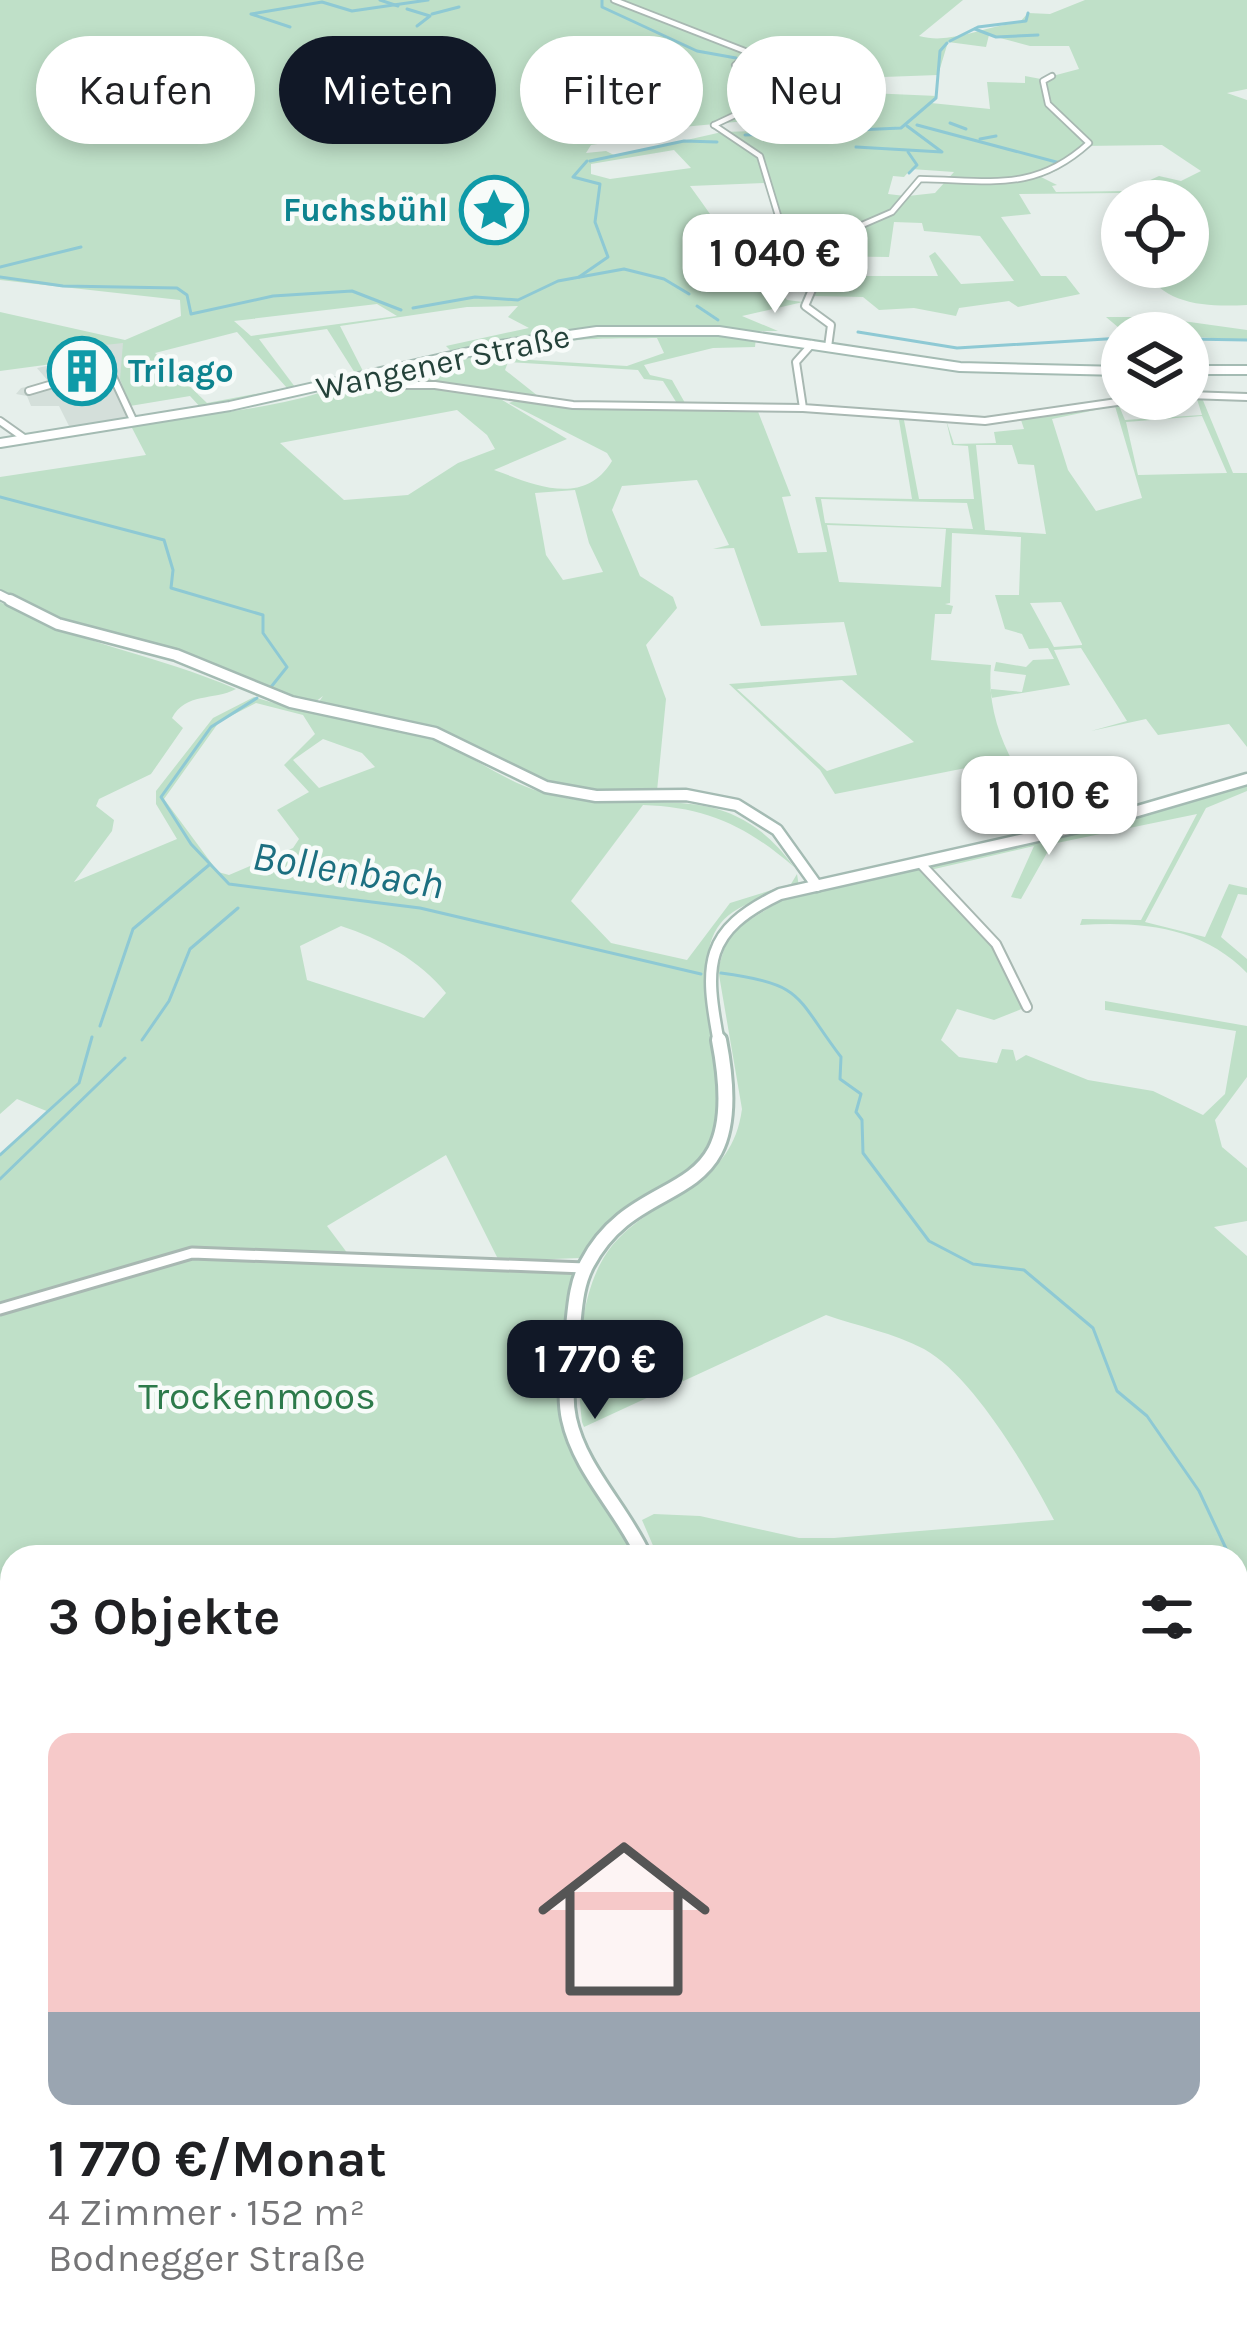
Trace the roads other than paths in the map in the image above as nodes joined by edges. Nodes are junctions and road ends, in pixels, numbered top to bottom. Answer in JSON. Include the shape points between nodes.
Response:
{"nodes":[{"id":1,"x":614,"y":0,"type":"edge"},
{"id":2,"x":727,"y":44,"type":"edge"},
{"id":3,"x":1052,"y":76,"type":"dead end"},
{"id":4,"x":727,"y":120,"type":"edge"},
{"id":5,"x":727,"y":134,"type":"edge"},
{"id":6,"x":742,"y":144,"type":"edge"},
{"id":7,"x":802,"y":251,"type":"junction"},
{"id":8,"x":812,"y":344,"type":"junction"},
{"id":9,"x":828,"y":346,"type":"junction"},
{"id":10,"x":1101,"y":370,"type":"edge"},
{"id":11,"x":1209,"y":370,"type":"edge"},
{"id":12,"x":1247,"y":370,"type":"edge"},
{"id":13,"x":327,"y":386,"type":"junction"},
{"id":14,"x":28,"y":392,"type":"dead end"},
{"id":15,"x":1209,"y":396,"type":"edge"},
{"id":16,"x":1247,"y":397,"type":"edge"},
{"id":17,"x":1101,"y":405,"type":"edge"},
{"id":18,"x":803,"y":408,"type":"junction"},
{"id":19,"x":0,"y":421,"type":"edge"},
{"id":20,"x":134,"y":422,"type":"junction"},
{"id":21,"x":23,"y":439,"type":"junction"},
{"id":22,"x":0,"y":442,"type":"edge"},
{"id":23,"x":0,"y":595,"type":"edge"},
{"id":24,"x":1247,"y":779,"type":"edge"},
{"id":25,"x":920,"y":863,"type":"junction"},
{"id":26,"x":817,"y":886,"type":"junction"},
{"id":27,"x":1027,"y":1007,"type":"dead end"},
{"id":28,"x":585,"y":1268,"type":"junction"},
{"id":29,"x":0,"y":1309,"type":"edge"},
{"id":30,"x":637,"y":1545,"type":"edge"}],
"edges":[{"from":1,"to":2,"type":"street"},
{"from":3,"to":7,"type":"street","via":[[1042,80],[1048,104],[1089,143],[1058,170],[1010,182],[918,179],[892,212]]},
{"from":4,"to":5,"type":"street","via":[[714,126]]},
{"from":6,"to":7,"type":"street","via":[[760,156],[783,232]]},
{"from":7,"to":9,"type":"street","via":[[821,277],[806,302],[832,327]]},
{"from":8,"to":9,"type":"main road","name":"Wangener Straße"},
{"from":8,"to":13,"type":"main road","name":"Wangener Straße","via":[[706,331],[597,331]]},
{"from":8,"to":18,"type":"street","via":[[796,362]]},
{"from":9,"to":10,"type":"main road","name":"Wangener Straße","via":[[960,367]]},
{"from":11,"to":12,"type":"main road"},
{"from":13,"to":18,"type":"street","via":[[435,385],[555,404]]},
{"from":13,"to":20,"type":"main road","name":"Wangener Straße"},
{"from":14,"to":20,"type":"street","via":[[113,377]]},
{"from":15,"to":16,"type":"street"},
{"from":17,"to":18,"type":"street","via":[[999,420]]},
{"from":19,"to":21,"type":"street"},
{"from":20,"to":21,"type":"main road","name":"Wangener Straße"},
{"from":21,"to":22,"type":"main road","name":"Wangener Straße"},
{"from":23,"to":26,"type":"main road","via":[[58,625],[291,702],[435,733],[560,791],[686,794],[737,805],[777,830]]},
{"from":24,"to":25,"type":"main road","via":[[1135,814]]},
{"from":25,"to":26,"type":"main road"},
{"from":25,"to":27,"type":"street","via":[[996,944]]},
{"from":26,"to":28,"type":"main road","via":[[746,908],[713,940],[726,1115],[721,1141],[700,1171],[618,1225]]},
{"from":28,"to":29,"type":"street","via":[[192,1253]]},
{"from":28,"to":30,"type":"main road","via":[[570,1424]]}]}
